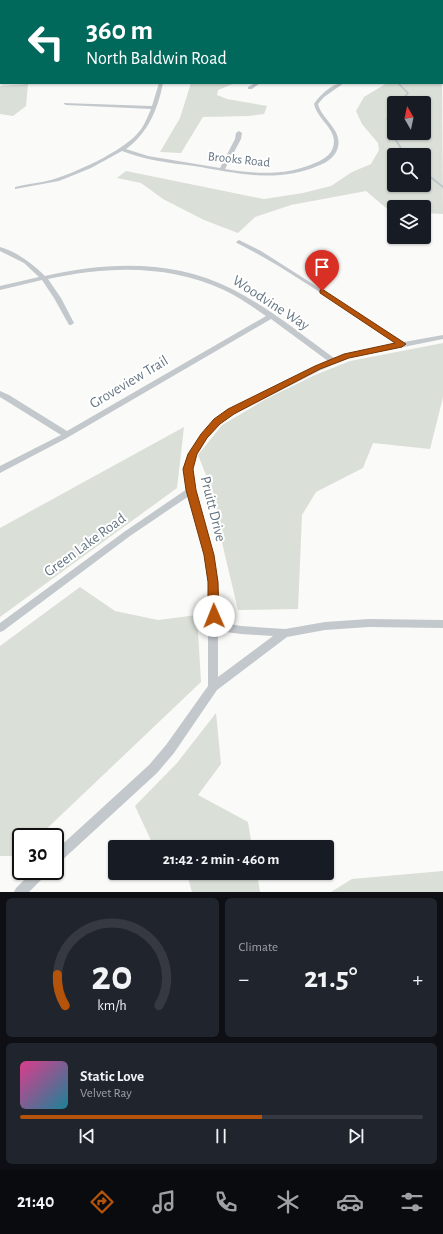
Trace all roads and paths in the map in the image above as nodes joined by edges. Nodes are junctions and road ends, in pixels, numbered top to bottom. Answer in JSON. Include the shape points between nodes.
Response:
{"nodes":[{"id":1,"x":161,"y":84,"type":"edge"},
{"id":2,"x":256,"y":84,"type":"edge"},
{"id":3,"x":339,"y":84,"type":"edge"},
{"id":4,"x":250,"y":88,"type":"dead end"},
{"id":5,"x":66,"y":104,"type":"dead end"},
{"id":6,"x":153,"y":108,"type":"junction"},
{"id":7,"x":239,"y":133,"type":"dead end"},
{"id":8,"x":121,"y":149,"type":"junction"},
{"id":9,"x":221,"y":170,"type":"junction"},
{"id":10,"x":18,"y":188,"type":"dead end"},
{"id":11,"x":239,"y":242,"type":"dead end"},
{"id":12,"x":0,"y":249,"type":"edge"},
{"id":13,"x":44,"y":278,"type":"junction"},
{"id":14,"x":0,"y":288,"type":"edge"},
{"id":15,"x":271,"y":316,"type":"junction"},
{"id":16,"x":71,"y":323,"type":"dead end"},
{"id":17,"x":443,"y":338,"type":"edge"},
{"id":18,"x":402,"y":344,"type":"junction"},
{"id":19,"x":333,"y":361,"type":"junction"},
{"id":20,"x":0,"y":394,"type":"edge"},
{"id":21,"x":66,"y":435,"type":"junction"},
{"id":22,"x":0,"y":470,"type":"edge"},
{"id":23,"x":191,"y":490,"type":"junction"},
{"id":24,"x":443,"y":624,"type":"edge"},
{"id":25,"x":214,"y":626,"type":"junction"},
{"id":26,"x":0,"y":628,"type":"edge"},
{"id":27,"x":285,"y":633,"type":"junction"},
{"id":28,"x":213,"y":687,"type":"junction"},
{"id":29,"x":64,"y":851,"type":"edge"},
{"id":30,"x":33,"y":880,"type":"edge"},
{"id":31,"x":20,"y":892,"type":"edge"}],
"edges":[{"from":1,"to":6,"type":"street"},
{"from":2,"to":4,"type":"street"},
{"from":3,"to":9,"type":"street","name":"Brooks Road","via":[[322,96],[316,104],[337,141],[333,154],[324,162],[308,169],[283,174],[260,175]]},
{"from":5,"to":6,"type":"street"},
{"from":6,"to":8,"type":"street","via":[[141,133]]},
{"from":7,"to":9,"type":"street"},
{"from":8,"to":9,"type":"street","name":"Brooks Road","via":[[148,158]]},
{"from":8,"to":10,"type":"street","via":[[56,180]]},
{"from":11,"to":18,"type":"street","via":[[296,275]]},
{"from":12,"to":13,"type":"street","via":[[26,261]]},
{"from":13,"to":14,"type":"street","name":"Woodvine Way"},
{"from":13,"to":15,"type":"street","name":"Woodvine Way","via":[[104,268],[136,267],[167,270],[198,277],[226,288]]},
{"from":13,"to":16,"type":"street"},
{"from":15,"to":19,"type":"street","name":"Woodvine Way"},
{"from":15,"to":21,"type":"street","name":"Groveview Trail"},
{"from":17,"to":18,"type":"street","name":"Pruitt Drive"},
{"from":18,"to":19,"type":"street","name":"Pruitt Drive"},
{"from":19,"to":23,"type":"street","name":"Pruitt Drive","via":[[283,384],[217,422],[193,454],[188,469]]},
{"from":20,"to":21,"type":"street"},
{"from":21,"to":22,"type":"street","name":"Groveview Trail"},
{"from":23,"to":25,"type":"street","name":"Pruitt Drive","via":[[209,555],[213,582]]},
{"from":23,"to":26,"type":"street","name":"Green Lake Road"},
{"from":24,"to":27,"type":"street","via":[[369,622]]},
{"from":25,"to":27,"type":"street"},
{"from":25,"to":28,"type":"street"},
{"from":27,"to":28,"type":"street"},
{"from":28,"to":29,"type":"street","via":[[153,769]]},
{"from":30,"to":31,"type":"street"}]}
